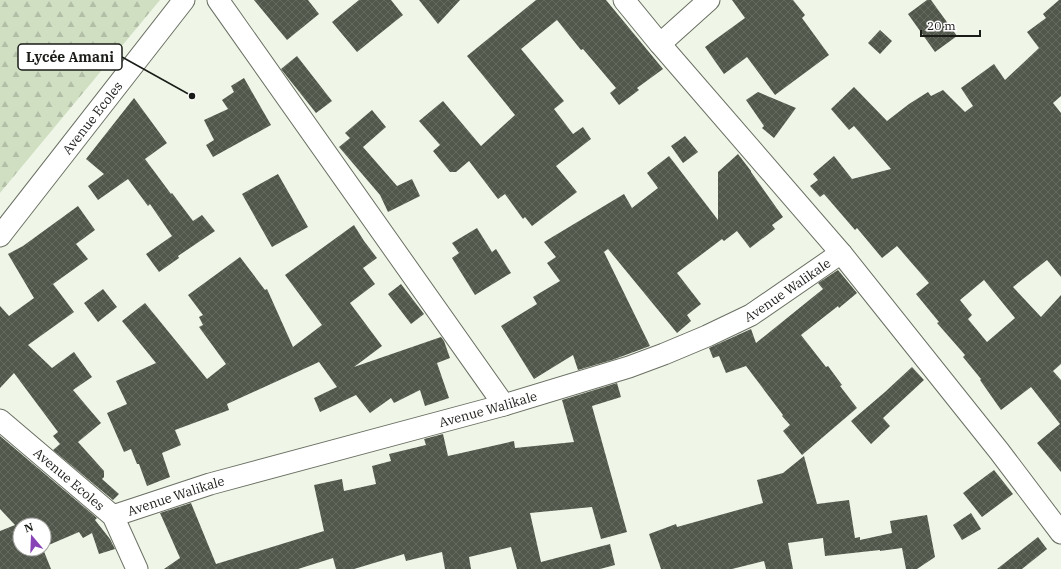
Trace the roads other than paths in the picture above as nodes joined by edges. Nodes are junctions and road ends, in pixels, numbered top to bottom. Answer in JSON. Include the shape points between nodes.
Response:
{"nodes":[{"id":1,"x":184,"y":0,"type":"edge"},
{"id":2,"x":218,"y":0,"type":"edge"},
{"id":3,"x":624,"y":0,"type":"edge"},
{"id":4,"x":709,"y":0,"type":"edge"},
{"id":5,"x":660,"y":44,"type":"junction"},
{"id":6,"x":0,"y":236,"type":"edge"},
{"id":7,"x":841,"y":253,"type":"junction"},
{"id":8,"x":504,"y":405,"type":"junction"},
{"id":9,"x":0,"y":420,"type":"edge"},
{"id":10,"x":113,"y":516,"type":"junction"},
{"id":11,"x":1061,"y":533,"type":"edge"},
{"id":12,"x":137,"y":569,"type":"edge"}],
"edges":[{"from":1,"to":6,"type":"street","name":"Avenue Ecoles"},
{"from":2,"to":8,"type":"street"},
{"from":3,"to":5,"type":"street","name":"Avenue Walikale"},
{"from":4,"to":5,"type":"street"},
{"from":5,"to":7,"type":"street","name":"Avenue Walikale"},
{"from":7,"to":8,"type":"street","name":"Avenue Walikale","via":[[751,315],[707,336],[629,367]]},
{"from":7,"to":11,"type":"street","name":"Avenue Walikale"},
{"from":8,"to":10,"type":"street","name":"Avenue Walikale","via":[[210,484]]},
{"from":9,"to":10,"type":"street","name":"Avenue Ecoles"},
{"from":10,"to":12,"type":"street","name":"Avenue Ecoles"}]}
